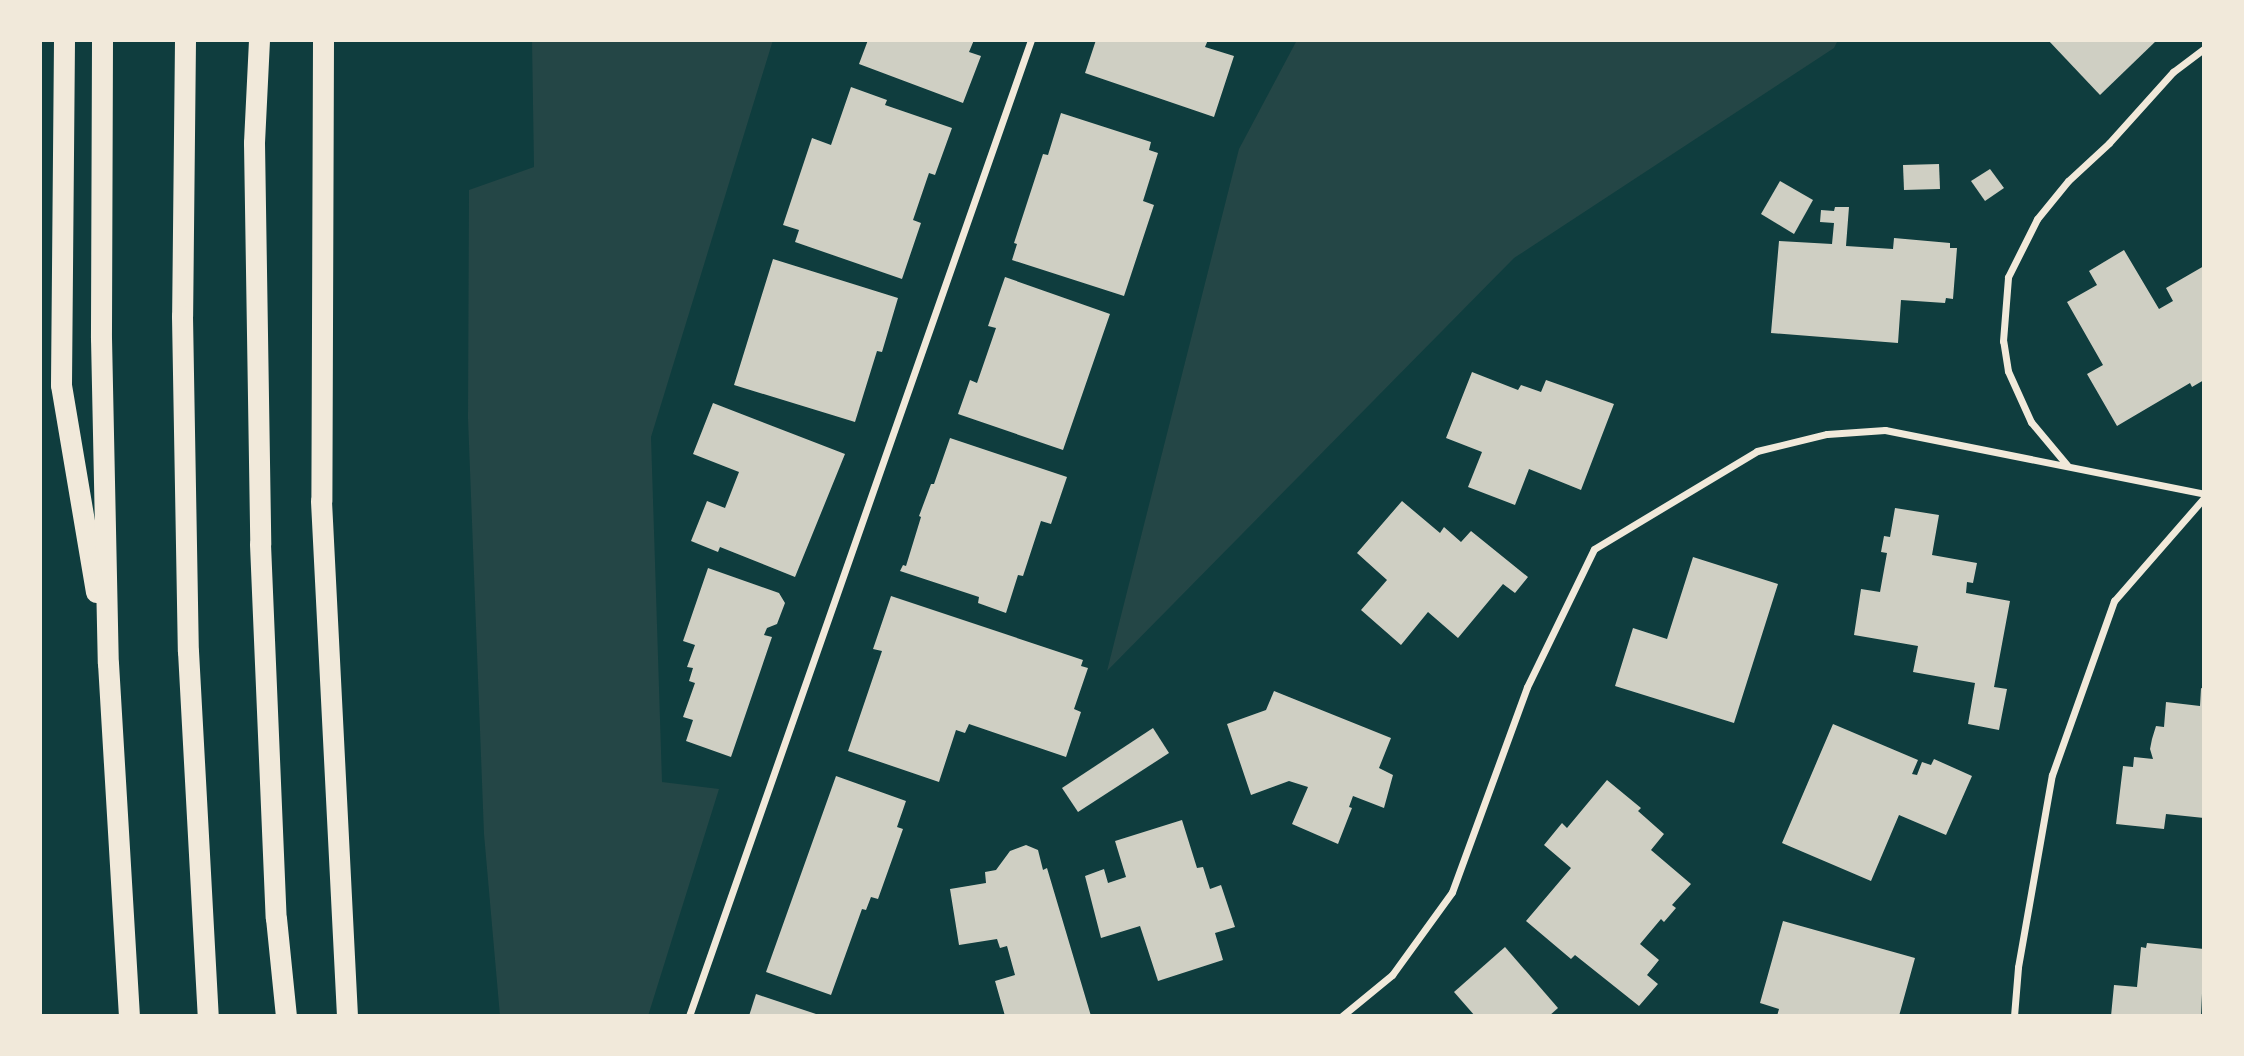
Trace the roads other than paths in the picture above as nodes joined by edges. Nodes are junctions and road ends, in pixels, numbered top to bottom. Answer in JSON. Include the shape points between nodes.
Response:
{"nodes":[{"id":1,"x":64,"y":40,"type":"edge"},
{"id":2,"x":102,"y":40,"type":"edge"},
{"id":3,"x":185,"y":40,"type":"edge"},
{"id":4,"x":259,"y":40,"type":"edge"},
{"id":5,"x":323,"y":40,"type":"edge"},
{"id":6,"x":1031,"y":40,"type":"edge"},
{"id":7,"x":2204,"y":48,"type":"edge"},
{"id":8,"x":2067,"y":465,"type":"junction"},
{"id":9,"x":2204,"y":496,"type":"edge"},
{"id":10,"x":108,"y":663,"type":"junction"},
{"id":11,"x":129,"y":1016,"type":"edge"},
{"id":12,"x":208,"y":1016,"type":"edge"},
{"id":13,"x":286,"y":1016,"type":"edge"},
{"id":14,"x":347,"y":1016,"type":"edge"},
{"id":15,"x":689,"y":1016,"type":"edge"},
{"id":16,"x":1342,"y":1016,"type":"edge"},
{"id":17,"x":2014,"y":1016,"type":"edge"}],
"edges":[{"from":1,"to":10,"type":"highway","via":[[61,385]]},
{"from":2,"to":10,"type":"highway","via":[[101,338]]},
{"from":3,"to":12,"type":"highway","via":[[182,316],[188,651]]},
{"from":4,"to":13,"type":"highway","via":[[254,143],[260,544],[276,918]]},
{"from":5,"to":14,"type":"highway","via":[[321,501]]},
{"from":6,"to":15,"type":"street"},
{"from":7,"to":8,"type":"street","via":[[2173,72],[2068,181],[2037,219],[2008,278],[2003,341],[2008,371],[2031,422]]},
{"from":8,"to":9,"type":"street"},
{"from":8,"to":16,"type":"street","via":[[1885,429],[1827,433],[1757,451],[1594,549],[1527,687],[1452,892],[1392,975]]},
{"from":9,"to":17,"type":"street","via":[[2114,601],[2052,775],[2018,967]]},
{"from":10,"to":11,"type":"highway"}]}
